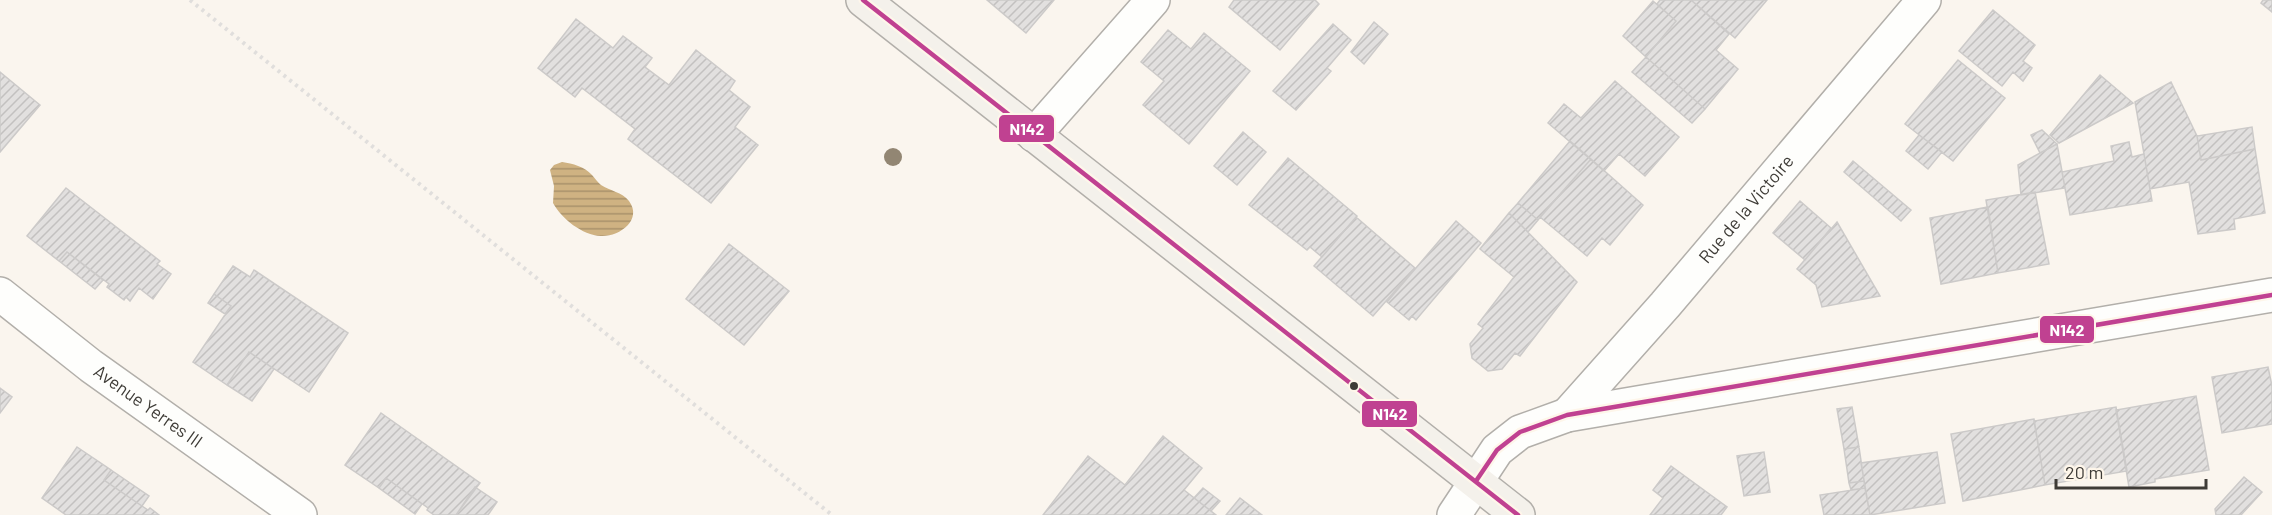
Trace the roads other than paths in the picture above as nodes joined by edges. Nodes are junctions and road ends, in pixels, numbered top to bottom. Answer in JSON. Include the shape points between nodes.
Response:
{"nodes":[{"id":1,"x":863,"y":0,"type":"edge"},
{"id":2,"x":1153,"y":0,"type":"edge"},
{"id":3,"x":1923,"y":0,"type":"edge"},
{"id":4,"x":1034,"y":135,"type":"junction"},
{"id":5,"x":0,"y":294,"type":"edge"},
{"id":6,"x":2272,"y":295,"type":"edge"},
{"id":7,"x":1567,"y":415,"type":"junction"},
{"id":8,"x":1476,"y":481,"type":"junction"},
{"id":9,"x":300,"y":515,"type":"edge"},
{"id":10,"x":1454,"y":515,"type":"edge"},
{"id":11,"x":1518,"y":515,"type":"edge"}],
"edges":[{"from":1,"to":4,"type":"main road"},
{"from":2,"to":4,"type":"street"},
{"from":3,"to":7,"type":"street","name":"Rue de la Victoire"},
{"from":4,"to":8,"type":"main road"},
{"from":5,"to":9,"type":"street","name":"Avenue Yerres III","via":[[91,366]]},
{"from":6,"to":7,"type":"street"},
{"from":7,"to":8,"type":"street","via":[[1520,432],[1497,450]]},
{"from":8,"to":10,"type":"street"},
{"from":8,"to":11,"type":"main road"}]}
